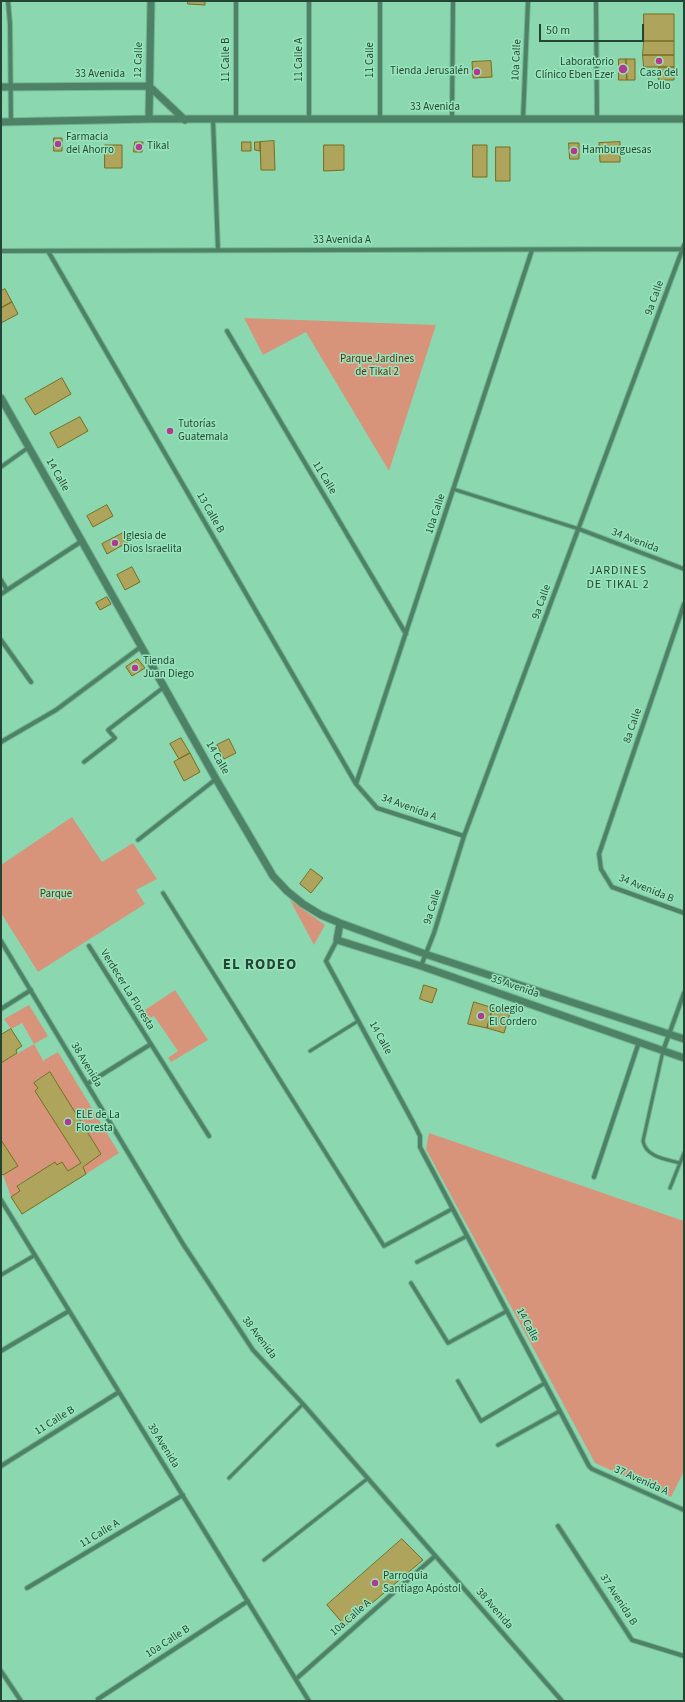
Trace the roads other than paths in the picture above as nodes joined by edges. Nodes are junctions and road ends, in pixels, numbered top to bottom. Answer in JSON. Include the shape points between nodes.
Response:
{"nodes":[{"id":1,"x":8,"y":1,"type":"edge"},
{"id":2,"x":152,"y":1,"type":"edge"},
{"id":3,"x":236,"y":1,"type":"edge"},
{"id":4,"x":308,"y":1,"type":"edge"},
{"id":5,"x":380,"y":1,"type":"edge"},
{"id":6,"x":453,"y":1,"type":"edge"},
{"id":7,"x":528,"y":1,"type":"edge"},
{"id":8,"x":596,"y":1,"type":"edge"},
{"id":9,"x":149,"y":86,"type":"junction"},
{"id":10,"x":1,"y":87,"type":"edge"},
{"id":11,"x":9,"y":87,"type":"junction"},
{"id":12,"x":236,"y":119,"type":"junction"},
{"id":13,"x":380,"y":119,"type":"junction"},
{"id":14,"x":452,"y":119,"type":"junction"},
{"id":15,"x":523,"y":119,"type":"junction"},
{"id":16,"x":597,"y":119,"type":"junction"},
{"id":17,"x":684,"y":119,"type":"edge"},
{"id":18,"x":149,"y":120,"type":"junction"},
{"id":19,"x":185,"y":120,"type":"junction"},
{"id":20,"x":212,"y":120,"type":"junction"},
{"id":21,"x":309,"y":120,"type":"junction"},
{"id":22,"x":1,"y":122,"type":"edge"},
{"id":23,"x":11,"y":122,"type":"junction"},
{"id":24,"x":683,"y":247,"type":"edge"},
{"id":25,"x":218,"y":250,"type":"junction"},
{"id":26,"x":532,"y":250,"type":"junction"},
{"id":27,"x":1,"y":251,"type":"edge"},
{"id":28,"x":48,"y":251,"type":"junction"},
{"id":29,"x":227,"y":331,"type":"dead end"},
{"id":30,"x":1,"y":398,"type":"edge"},
{"id":31,"x":29,"y":447,"type":"junction"},
{"id":32,"x":1,"y":467,"type":"edge"},
{"id":33,"x":453,"y":489,"type":"junction"},
{"id":34,"x":579,"y":529,"type":"junction"},
{"id":35,"x":82,"y":542,"type":"junction"},
{"id":36,"x":684,"y":569,"type":"edge"},
{"id":37,"x":1,"y":580,"type":"edge"},
{"id":38,"x":8,"y":590,"type":"junction"},
{"id":39,"x":1,"y":594,"type":"edge"},
{"id":40,"x":684,"y":604,"type":"edge"},
{"id":41,"x":406,"y":634,"type":"junction"},
{"id":42,"x":1,"y":640,"type":"edge"},
{"id":43,"x":142,"y":646,"type":"junction"},
{"id":44,"x":30,"y":682,"type":"dead end"},
{"id":45,"x":164,"y":687,"type":"junction"},
{"id":46,"x":1,"y":742,"type":"edge"},
{"id":47,"x":84,"y":762,"type":"dead end"},
{"id":48,"x":216,"y":779,"type":"junction"},
{"id":49,"x":356,"y":784,"type":"junction"},
{"id":50,"x":464,"y":836,"type":"junction"},
{"id":51,"x":138,"y":840,"type":"dead end"},
{"id":52,"x":599,"y":854,"type":"joint"},
{"id":53,"x":163,"y":893,"type":"dead end"},
{"id":54,"x":684,"y":913,"type":"edge"},
{"id":55,"x":340,"y":923,"type":"junction"},
{"id":56,"x":338,"y":940,"type":"junction"},
{"id":57,"x":1,"y":941,"type":"edge"},
{"id":58,"x":89,"y":946,"type":"dead end"},
{"id":59,"x":425,"y":954,"type":"junction"},
{"id":60,"x":421,"y":966,"type":"junction"},
{"id":61,"x":31,"y":990,"type":"junction"},
{"id":62,"x":684,"y":993,"type":"edge"},
{"id":63,"x":1,"y":1009,"type":"edge"},
{"id":64,"x":358,"y":1021,"type":"junction"},
{"id":65,"x":668,"y":1034,"type":"junction"},
{"id":66,"x":684,"y":1039,"type":"edge"},
{"id":67,"x":639,"y":1042,"type":"junction"},
{"id":68,"x":151,"y":1044,"type":"junction"},
{"id":69,"x":310,"y":1051,"type":"dead end"},
{"id":70,"x":663,"y":1051,"type":"junction"},
{"id":71,"x":684,"y":1058,"type":"edge"},
{"id":72,"x":87,"y":1084,"type":"junction"},
{"id":73,"x":209,"y":1136,"type":"dead end"},
{"id":74,"x":684,"y":1153,"type":"edge"},
{"id":75,"x":680,"y":1163,"type":"junction"},
{"id":76,"x":594,"y":1176,"type":"dead end"},
{"id":77,"x":670,"y":1188,"type":"dead end"},
{"id":78,"x":1,"y":1200,"type":"edge"},
{"id":79,"x":452,"y":1209,"type":"junction"},
{"id":80,"x":467,"y":1236,"type":"junction"},
{"id":81,"x":35,"y":1255,"type":"junction"},
{"id":82,"x":417,"y":1262,"type":"dead end"},
{"id":83,"x":1,"y":1275,"type":"edge"},
{"id":84,"x":411,"y":1283,"type":"dead end"},
{"id":85,"x":69,"y":1310,"type":"junction"},
{"id":86,"x":507,"y":1311,"type":"junction"},
{"id":87,"x":1,"y":1351,"type":"edge"},
{"id":88,"x":458,"y":1380,"type":"dead end"},
{"id":89,"x":545,"y":1383,"type":"junction"},
{"id":90,"x":119,"y":1392,"type":"junction"},
{"id":91,"x":303,"y":1404,"type":"junction"},
{"id":92,"x":560,"y":1411,"type":"junction"},
{"id":93,"x":498,"y":1445,"type":"dead end"},
{"id":94,"x":1,"y":1466,"type":"edge"},
{"id":95,"x":592,"y":1469,"type":"joint"},
{"id":96,"x":229,"y":1478,"type":"dead end"},
{"id":97,"x":367,"y":1479,"type":"junction"},
{"id":98,"x":183,"y":1495,"type":"junction"},
{"id":99,"x":684,"y":1510,"type":"edge"},
{"id":100,"x":558,"y":1526,"type":"dead end"},
{"id":101,"x":435,"y":1556,"type":"junction"},
{"id":102,"x":264,"y":1560,"type":"dead end"},
{"id":103,"x":27,"y":1588,"type":"dead end"},
{"id":104,"x":248,"y":1600,"type":"junction"},
{"id":105,"x":684,"y":1656,"type":"edge"},
{"id":106,"x":1,"y":1671,"type":"edge"},
{"id":107,"x":296,"y":1679,"type":"junction"},
{"id":108,"x":98,"y":1699,"type":"dead end"},
{"id":109,"x":21,"y":1701,"type":"edge"},
{"id":110,"x":310,"y":1701,"type":"edge"},
{"id":111,"x":562,"y":1701,"type":"edge"}],
"edges":[{"from":1,"to":11,"type":"street"},
{"from":2,"to":9,"type":"street","name":"12 Calle"},
{"from":3,"to":12,"type":"street","name":"11 Calle B"},
{"from":4,"to":21,"type":"street","name":"11 Calle A"},
{"from":5,"to":13,"type":"street","name":"11 Calle"},
{"from":6,"to":14,"type":"street"},
{"from":7,"to":15,"type":"street","name":"10a Calle"},
{"from":8,"to":16,"type":"street"},
{"from":9,"to":11,"type":"street","name":"33 Avenida"},
{"from":9,"to":18,"type":"street","name":"12 Calle"},
{"from":9,"to":19,"type":"street"},
{"from":10,"to":11,"type":"street","name":"33 Avenida"},
{"from":11,"to":23,"type":"street"},
{"from":12,"to":20,"type":"street","name":"33 Avenida"},
{"from":12,"to":21,"type":"street","name":"33 Avenida"},
{"from":13,"to":14,"type":"street","name":"33 Avenida"},
{"from":13,"to":21,"type":"street","name":"33 Avenida"},
{"from":14,"to":15,"type":"street","name":"33 Avenida"},
{"from":15,"to":16,"type":"street","name":"33 Avenida"},
{"from":16,"to":17,"type":"street","name":"33 Avenida"},
{"from":18,"to":19,"type":"street","name":"33 Avenida"},
{"from":18,"to":23,"type":"street","name":"33 Avenida"},
{"from":19,"to":20,"type":"street","name":"33 Avenida"},
{"from":20,"to":25,"type":"street"},
{"from":22,"to":23,"type":"street","name":"33 Avenida"},
{"from":24,"to":26,"type":"street","name":"33 Avenida A"},
{"from":24,"to":34,"type":"street","name":"9a Calle"},
{"from":25,"to":26,"type":"street","name":"33 Avenida A"},
{"from":25,"to":28,"type":"street","name":"33 Avenida A"},
{"from":26,"to":33,"type":"street","name":"10a Calle"},
{"from":27,"to":28,"type":"street","name":"33 Avenida A"},
{"from":28,"to":49,"type":"street","name":"13 Calle B"},
{"from":29,"to":41,"type":"street","name":"11 Calle"},
{"from":30,"to":31,"type":"street","name":"14 Calle"},
{"from":31,"to":32,"type":"street"},
{"from":31,"to":35,"type":"street","name":"14 Calle"},
{"from":33,"to":34,"type":"lane"},
{"from":33,"to":41,"type":"street","name":"10a Calle"},
{"from":34,"to":36,"type":"street","name":"34 Avenida"},
{"from":34,"to":50,"type":"street","name":"9a Calle"},
{"from":35,"to":38,"type":"street"},
{"from":35,"to":43,"type":"street","name":"14 Calle"},
{"from":37,"to":38,"type":"street"},
{"from":38,"to":39,"type":"street"},
{"from":40,"to":52,"type":"street","name":"8a Calle"},
{"from":41,"to":49,"type":"street","name":"10a Calle"},
{"from":42,"to":44,"type":"street"},
{"from":43,"to":45,"type":"street","name":"14 Calle"},
{"from":43,"to":46,"type":"street","via":[[56,710]]},
{"from":45,"to":47,"type":"street","via":[[108,730],[115,738]]},
{"from":45,"to":48,"type":"street","name":"14 Calle"},
{"from":48,"to":51,"type":"street"},
{"from":48,"to":55,"type":"street","name":"14 Calle","via":[[273,876],[303,904]]},
{"from":49,"to":50,"type":"street","name":"34 Avenida A","via":[[377,808]]},
{"from":50,"to":59,"type":"street","name":"9a Calle"},
{"from":52,"to":54,"type":"street","name":"34 Avenida B","via":[[601,869],[612,887]]},
{"from":53,"to":79,"type":"street","via":[[384,1246]]},
{"from":55,"to":56,"type":"street","name":"14 Calle"},
{"from":55,"to":59,"type":"street","name":"35 Avenida"},
{"from":56,"to":60,"type":"street","name":"35 Avenida"},
{"from":56,"to":64,"type":"street","name":"14 Calle","via":[[326,961]]},
{"from":57,"to":61,"type":"street","name":"38 Avenida"},
{"from":58,"to":68,"type":"street","name":"Verdecer La Floresta"},
{"from":59,"to":60,"type":"street","name":"9a Calle"},
{"from":59,"to":65,"type":"street","name":"35 Avenida"},
{"from":60,"to":67,"type":"street","name":"35 Avenida"},
{"from":61,"to":63,"type":"street"},
{"from":61,"to":72,"type":"street","name":"38 Avenida"},
{"from":62,"to":65,"type":"street"},
{"from":64,"to":69,"type":"lane"},
{"from":64,"to":79,"type":"street","name":"14 Calle","via":[[414,1124],[420,1136],[420,1147]]},
{"from":65,"to":66,"type":"street","name":"35 Avenida"},
{"from":65,"to":70,"type":"street"},
{"from":67,"to":70,"type":"street","name":"35 Avenida"},
{"from":67,"to":76,"type":"street"},
{"from":68,"to":72,"type":"street","name":"Verdecer La Floresta"},
{"from":68,"to":73,"type":"street","name":"Verdecer La Floresta"},
{"from":70,"to":71,"type":"street","name":"35 Avenida"},
{"from":70,"to":75,"type":"lane","via":[[643,1141],[644,1149],[650,1154]]},
{"from":72,"to":91,"type":"street","name":"38 Avenida","via":[[183,1244],[253,1350]]},
{"from":74,"to":75,"type":"lane"},
{"from":75,"to":77,"type":"lane"},
{"from":78,"to":81,"type":"street","name":"39 Avenida"},
{"from":79,"to":80,"type":"street","name":"14 Calle"},
{"from":80,"to":82,"type":"street"},
{"from":80,"to":86,"type":"street","name":"14 Calle"},
{"from":81,"to":83,"type":"street"},
{"from":81,"to":85,"type":"street","name":"39 Avenida"},
{"from":84,"to":86,"type":"street","via":[[448,1343]]},
{"from":85,"to":87,"type":"street"},
{"from":85,"to":90,"type":"street","name":"39 Avenida"},
{"from":86,"to":89,"type":"street","name":"14 Calle"},
{"from":88,"to":89,"type":"street","via":[[482,1421]]},
{"from":89,"to":92,"type":"street","name":"14 Calle"},
{"from":90,"to":94,"type":"street","name":"11 Calle B"},
{"from":90,"to":98,"type":"street","name":"39 Avenida"},
{"from":91,"to":96,"type":"lane"},
{"from":91,"to":97,"type":"street","name":"38 Avenida"},
{"from":92,"to":93,"type":"street"},
{"from":92,"to":95,"type":"street","name":"14 Calle"},
{"from":95,"to":99,"type":"street","name":"37 Avenida A"},
{"from":97,"to":101,"type":"street","name":"38 Avenida"},
{"from":97,"to":102,"type":"lane"},
{"from":98,"to":103,"type":"street","name":"11 Calle A"},
{"from":98,"to":104,"type":"street","name":"39 Avenida"},
{"from":100,"to":105,"type":"street","name":"37 Avenida B","via":[[632,1640]]},
{"from":101,"to":107,"type":"street","name":"10a Calle A"},
{"from":101,"to":111,"type":"street","name":"38 Avenida"},
{"from":104,"to":107,"type":"street","name":"39 Avenida"},
{"from":104,"to":108,"type":"street","name":"10a Calle B"},
{"from":106,"to":109,"type":"street"},
{"from":107,"to":110,"type":"street","name":"39 Avenida"}]}
